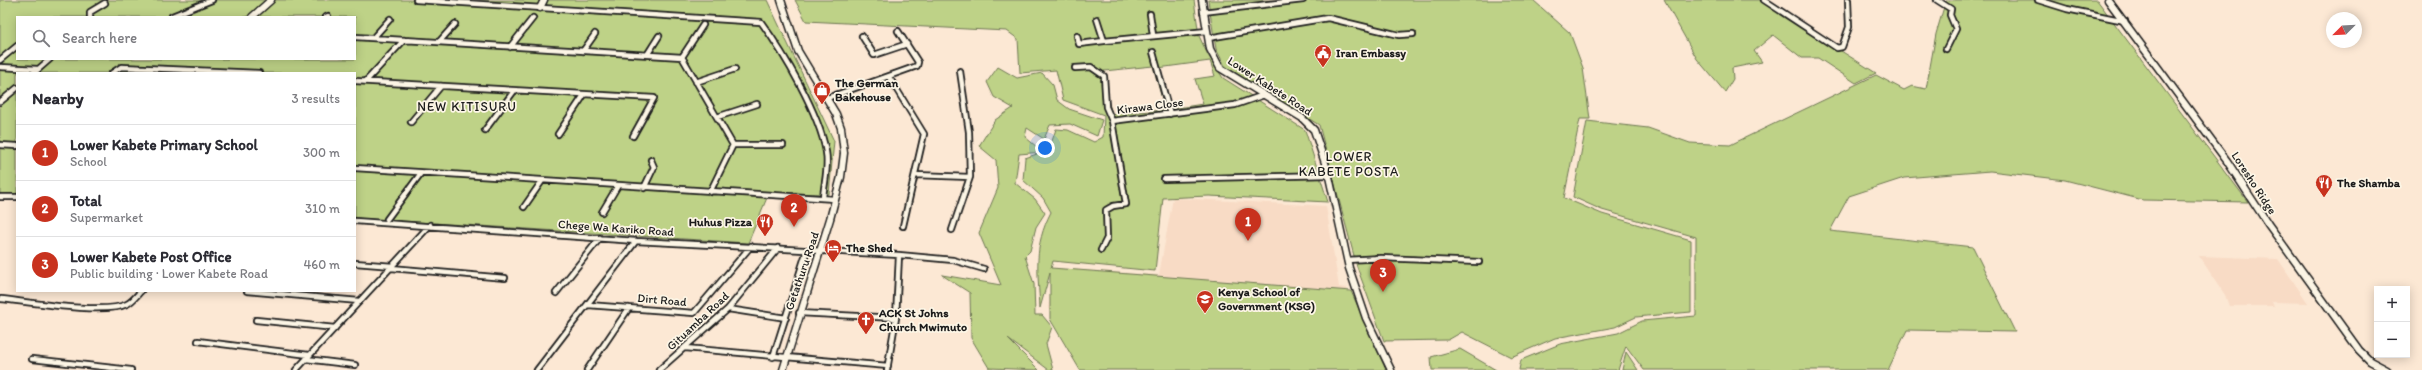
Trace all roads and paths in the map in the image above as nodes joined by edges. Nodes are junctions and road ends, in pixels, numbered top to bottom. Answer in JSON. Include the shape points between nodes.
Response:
{"nodes":[{"id":1,"x":212,"y":0,"type":"edge"},
{"id":2,"x":270,"y":0,"type":"edge"},
{"id":3,"x":416,"y":0,"type":"edge"},
{"id":4,"x":544,"y":0,"type":"edge"},
{"id":5,"x":781,"y":0,"type":"edge"},
{"id":6,"x":1202,"y":0,"type":"edge"},
{"id":7,"x":1303,"y":0,"type":"edge"},
{"id":8,"x":1764,"y":0,"type":"edge"},
{"id":9,"x":1848,"y":0,"type":"edge"},
{"id":10,"x":1937,"y":0,"type":"edge"},
{"id":11,"x":2038,"y":0,"type":"edge"},
{"id":12,"x":2108,"y":0,"type":"edge"},
{"id":13,"x":1280,"y":1,"type":"edge"},
{"id":14,"x":105,"y":3,"type":"dead end"},
{"id":15,"x":540,"y":8,"type":"junction"},
{"id":16,"x":1203,"y":12,"type":"junction"},
{"id":17,"x":1150,"y":14,"type":"dead end"},
{"id":18,"x":90,"y":16,"type":"edge"},
{"id":19,"x":172,"y":16,"type":"edge"},
{"id":20,"x":253,"y":16,"type":"edge"},
{"id":21,"x":533,"y":18,"type":"dead end"},
{"id":22,"x":390,"y":19,"type":"dead end"},
{"id":23,"x":1097,"y":19,"type":"dead end"},
{"id":24,"x":2125,"y":21,"type":"junction"},
{"id":25,"x":455,"y":24,"type":"dead end"},
{"id":26,"x":703,"y":25,"type":"dead end"},
{"id":27,"x":898,"y":31,"type":"dead end"},
{"id":28,"x":1207,"y":31,"type":"junction"},
{"id":29,"x":595,"y":34,"type":"dead end"},
{"id":30,"x":1413,"y":34,"type":"dead end"},
{"id":31,"x":1153,"y":35,"type":"junction"},
{"id":32,"x":659,"y":36,"type":"dead end"},
{"id":33,"x":862,"y":36,"type":"dead end"},
{"id":34,"x":1077,"y":36,"type":"dead end"},
{"id":35,"x":356,"y":37,"type":"edge"},
{"id":36,"x":373,"y":38,"type":"junction"},
{"id":37,"x":1208,"y":38,"type":"junction"},
{"id":38,"x":404,"y":40,"type":"junction"},
{"id":39,"x":1104,"y":41,"type":"junction"},
{"id":40,"x":440,"y":42,"type":"junction"},
{"id":41,"x":907,"y":44,"type":"junction"},
{"id":42,"x":16,"y":47,"type":"edge"},
{"id":43,"x":510,"y":47,"type":"junction"},
{"id":44,"x":1946,"y":49,"type":"dead end"},
{"id":45,"x":583,"y":51,"type":"junction"},
{"id":46,"x":1153,"y":52,"type":"dead end"},
{"id":47,"x":647,"y":55,"type":"junction"},
{"id":48,"x":682,"y":57,"type":"junction"},
{"id":49,"x":0,"y":60,"type":"edge"},
{"id":50,"x":49,"y":60,"type":"edge"},
{"id":51,"x":0,"y":67,"type":"edge"},
{"id":52,"x":1075,"y":68,"type":"dead end"},
{"id":53,"x":38,"y":69,"type":"junction"},
{"id":54,"x":192,"y":69,"type":"junction"},
{"id":55,"x":735,"y":69,"type":"dead end"},
{"id":56,"x":960,"y":70,"type":"dead end"},
{"id":57,"x":35,"y":72,"type":"edge"},
{"id":58,"x":114,"y":72,"type":"edge"},
{"id":59,"x":189,"y":72,"type":"edge"},
{"id":60,"x":242,"y":72,"type":"edge"},
{"id":61,"x":889,"y":78,"type":"junction"},
{"id":62,"x":356,"y":81,"type":"edge"},
{"id":63,"x":366,"y":82,"type":"junction"},
{"id":64,"x":696,"y":82,"type":"junction"},
{"id":65,"x":441,"y":86,"type":"junction"},
{"id":66,"x":16,"y":89,"type":"edge"},
{"id":67,"x":514,"y":91,"type":"junction"},
{"id":68,"x":584,"y":95,"type":"junction"},
{"id":69,"x":1264,"y":95,"type":"junction"},
{"id":70,"x":827,"y":98,"type":"junction"},
{"id":71,"x":0,"y":102,"type":"edge"},
{"id":72,"x":757,"y":104,"type":"dead end"},
{"id":73,"x":1170,"y":114,"type":"junction"},
{"id":74,"x":717,"y":117,"type":"junction"},
{"id":75,"x":1112,"y":121,"type":"junction"},
{"id":76,"x":412,"y":122,"type":"dead end"},
{"id":77,"x":485,"y":130,"type":"dead end"},
{"id":78,"x":558,"y":134,"type":"dead end"},
{"id":79,"x":633,"y":136,"type":"dead end"},
{"id":80,"x":0,"y":145,"type":"edge"},
{"id":81,"x":733,"y":145,"type":"junction"},
{"id":82,"x":783,"y":145,"type":"dead end"},
{"id":83,"x":16,"y":146,"type":"edge"},
{"id":84,"x":651,"y":160,"type":"dead end"},
{"id":85,"x":356,"y":168,"type":"edge"},
{"id":86,"x":421,"y":173,"type":"junction"},
{"id":87,"x":915,"y":175,"type":"junction"},
{"id":88,"x":1329,"y":175,"type":"junction"},
{"id":89,"x":970,"y":177,"type":"junction"},
{"id":90,"x":1164,"y":179,"type":"dead end"},
{"id":91,"x":542,"y":181,"type":"junction"},
{"id":92,"x":617,"y":186,"type":"junction"},
{"id":93,"x":644,"y":188,"type":"junction"},
{"id":94,"x":710,"y":192,"type":"junction"},
{"id":95,"x":0,"y":197,"type":"edge"},
{"id":96,"x":16,"y":197,"type":"edge"},
{"id":97,"x":823,"y":198,"type":"junction"},
{"id":98,"x":835,"y":199,"type":"junction"},
{"id":99,"x":524,"y":207,"type":"dead end"},
{"id":100,"x":602,"y":212,"type":"dead end"},
{"id":101,"x":387,"y":219,"type":"dead end"},
{"id":102,"x":356,"y":221,"type":"edge"},
{"id":103,"x":430,"y":225,"type":"junction"},
{"id":104,"x":903,"y":226,"type":"dead end"},
{"id":105,"x":952,"y":230,"type":"dead end"},
{"id":106,"x":600,"y":238,"type":"junction"},
{"id":107,"x":636,"y":240,"type":"junction"},
{"id":108,"x":751,"y":246,"type":"junction"},
{"id":109,"x":778,"y":248,"type":"junction"},
{"id":110,"x":807,"y":250,"type":"junction"},
{"id":111,"x":819,"y":250,"type":"junction"},
{"id":112,"x":1101,"y":250,"type":"dead end"},
{"id":113,"x":899,"y":255,"type":"junction"},
{"id":114,"x":1376,"y":258,"type":"junction"},
{"id":115,"x":1347,"y":260,"type":"junction"},
{"id":116,"x":1479,"y":262,"type":"dead end"},
{"id":117,"x":356,"y":263,"type":"edge"},
{"id":118,"x":392,"y":267,"type":"junction"},
{"id":119,"x":984,"y":269,"type":"dead end"},
{"id":120,"x":1376,"y":275,"type":"dead end"},
{"id":121,"x":505,"y":278,"type":"dead end"},
{"id":122,"x":140,"y":292,"type":"edge"},
{"id":123,"x":258,"y":292,"type":"edge"},
{"id":124,"x":556,"y":293,"type":"dead end"},
{"id":125,"x":1,"y":299,"type":"dead end"},
{"id":126,"x":359,"y":301,"type":"junction"},
{"id":127,"x":588,"y":305,"type":"junction"},
{"id":128,"x":629,"y":308,"type":"junction"},
{"id":129,"x":728,"y":309,"type":"junction"},
{"id":130,"x":799,"y":313,"type":"junction"},
{"id":131,"x":786,"y":318,"type":"junction"},
{"id":132,"x":896,"y":318,"type":"junction"},
{"id":133,"x":256,"y":320,"type":"dead end"},
{"id":134,"x":335,"y":328,"type":"junction"},
{"id":135,"x":198,"y":341,"type":"dead end"},
{"id":136,"x":685,"y":348,"type":"junction"},
{"id":137,"x":307,"y":357,"type":"junction"},
{"id":138,"x":772,"y":357,"type":"junction"},
{"id":139,"x":787,"y":358,"type":"junction"},
{"id":140,"x":32,"y":359,"type":"dead end"},
{"id":141,"x":356,"y":365,"type":"dead end"},
{"id":142,"x":888,"y":368,"type":"edge"},
{"id":143,"x":131,"y":370,"type":"edge"},
{"id":144,"x":296,"y":370,"type":"edge"},
{"id":145,"x":537,"y":370,"type":"edge"},
{"id":146,"x":587,"y":370,"type":"edge"},
{"id":147,"x":659,"y":370,"type":"edge"},
{"id":148,"x":783,"y":370,"type":"edge"},
{"id":149,"x":1391,"y":370,"type":"edge"},
{"id":150,"x":2387,"y":370,"type":"edge"}],
"edges":[{"from":1,"to":19,"type":"street","via":[[179,16]]},
{"from":2,"to":20,"type":"main road"},
{"from":3,"to":15,"type":"street"},
{"from":4,"to":15,"type":"main road"},
{"from":5,"to":70,"type":"main road","name":"Getathuru Road","via":[[798,51]]},
{"from":6,"to":16,"type":"main road","name":"Lower Kabete Road"},
{"from":7,"to":13,"type":"street"},
{"from":8,"to":9,"type":"street","via":[[1836,48],[1842,47],[1849,27]]},
{"from":10,"to":44,"type":"street","via":[[1951,9],[1950,15],[1956,30]]},
{"from":11,"to":24,"type":"street"},
{"from":12,"to":24,"type":"main road","name":"Loresho Ridge"},
{"from":13,"to":16,"type":"street"},
{"from":14,"to":18,"type":"street","via":[[90,12]]},
{"from":15,"to":97,"type":"street","via":[[761,22],[821,134],[826,152]]},
{"from":16,"to":28,"type":"main road","name":"Lower Kabete Road"},
{"from":17,"to":31,"type":"street"},
{"from":21,"to":43,"type":"street"},
{"from":22,"to":36,"type":"street"},
{"from":23,"to":39,"type":"street"},
{"from":24,"to":150,"type":"main road","name":"Loresho Ridge","via":[[2227,160],[2268,224],[2359,350],[2370,361]]},
{"from":25,"to":40,"type":"street"},
{"from":26,"to":48,"type":"street"},
{"from":27,"to":41,"type":"street"},
{"from":28,"to":31,"type":"street"},
{"from":28,"to":37,"type":"main road","name":"Lower Kabete Road"},
{"from":29,"to":45,"type":"street"},
{"from":30,"to":37,"type":"street","via":[[1399,35],[1328,18]]},
{"from":31,"to":39,"type":"street"},
{"from":32,"to":47,"type":"street"},
{"from":33,"to":41,"type":"street","via":[[873,54]]},
{"from":34,"to":39,"type":"street","via":[[1079,44]]},
{"from":35,"to":36,"type":"street"},
{"from":36,"to":38,"type":"street"},
{"from":37,"to":69,"type":"main road","name":"Lower Kabete Road","via":[[1220,68]]},
{"from":38,"to":40,"type":"street"},
{"from":38,"to":63,"type":"street"},
{"from":40,"to":43,"type":"street"},
{"from":41,"to":61,"type":"street","via":[[918,64]]},
{"from":42,"to":49,"type":"street"},
{"from":43,"to":45,"type":"street"},
{"from":45,"to":47,"type":"street"},
{"from":46,"to":73,"type":"street"},
{"from":47,"to":48,"type":"street"},
{"from":48,"to":64,"type":"street"},
{"from":50,"to":53,"type":"street"},
{"from":51,"to":53,"type":"street"},
{"from":52,"to":75,"type":"street","via":[[1091,67],[1104,76],[1106,107]]},
{"from":53,"to":57,"type":"street"},
{"from":54,"to":58,"type":"street","via":[[121,67]]},
{"from":54,"to":59,"type":"street"},
{"from":54,"to":60,"type":"street"},
{"from":55,"to":64,"type":"street"},
{"from":56,"to":89,"type":"street","via":[[969,132]]},
{"from":61,"to":70,"type":"street"},
{"from":61,"to":87,"type":"street","via":[[924,134]]},
{"from":62,"to":63,"type":"street"},
{"from":63,"to":65,"type":"street"},
{"from":64,"to":74,"type":"street"},
{"from":65,"to":67,"type":"street"},
{"from":65,"to":76,"type":"street"},
{"from":66,"to":71,"type":"street"},
{"from":67,"to":68,"type":"street"},
{"from":67,"to":77,"type":"street"},
{"from":68,"to":78,"type":"street"},
{"from":68,"to":79,"type":"street","via":[[654,98]]},
{"from":69,"to":73,"type":"street","name":"Kirawa Close","via":[[1235,105]]},
{"from":69,"to":88,"type":"main road","name":"Lower Kabete Road","via":[[1312,127]]},
{"from":70,"to":98,"type":"main road","name":"Getathuru Road","via":[[841,128],[844,153]]},
{"from":72,"to":74,"type":"street"},
{"from":73,"to":75,"type":"street","name":"Kirawa Close"},
{"from":74,"to":81,"type":"street"},
{"from":75,"to":112,"type":"street","name":"Kirawa Close","via":[[1126,204],[1106,210],[1108,238]]},
{"from":80,"to":83,"type":"street"},
{"from":81,"to":82,"type":"street"},
{"from":81,"to":94,"type":"street"},
{"from":84,"to":93,"type":"street","via":[[654,167]]},
{"from":85,"to":86,"type":"street"},
{"from":86,"to":91,"type":"street"},
{"from":86,"to":101,"type":"street"},
{"from":87,"to":89,"type":"street"},
{"from":87,"to":104,"type":"street"},
{"from":88,"to":90,"type":"street"},
{"from":88,"to":115,"type":"main road","name":"Lower Kabete Road"},
{"from":89,"to":105,"type":"street"},
{"from":91,"to":92,"type":"street"},
{"from":91,"to":99,"type":"street"},
{"from":92,"to":93,"type":"street"},
{"from":92,"to":100,"type":"street"},
{"from":93,"to":94,"type":"street"},
{"from":94,"to":97,"type":"street"},
{"from":95,"to":96,"type":"street"},
{"from":97,"to":98,"type":"street"},
{"from":98,"to":111,"type":"main road","name":"Getathuru Road"},
{"from":102,"to":103,"type":"street","name":"Chege Wa Kariko Road"},
{"from":103,"to":106,"type":"street","name":"Chege Wa Kariko Road"},
{"from":103,"to":118,"type":"street"},
{"from":106,"to":107,"type":"street","name":"Chege Wa Kariko Road"},
{"from":106,"to":124,"type":"street"},
{"from":107,"to":108,"type":"street","name":"Chege Wa Kariko Road"},
{"from":107,"to":127,"type":"street"},
{"from":108,"to":109,"type":"street","name":"Chege Wa Kariko Road"},
{"from":108,"to":128,"type":"street","name":"Dirt Road","via":[[696,312]]},
{"from":109,"to":110,"type":"street","name":"Chege Wa Kariko Road"},
{"from":109,"to":129,"type":"street","name":"Gituamba Road"},
{"from":110,"to":111,"type":"street","name":"Chege Wa Kariko Road"},
{"from":110,"to":131,"type":"street"},
{"from":111,"to":113,"type":"street","name":"Chege Wa Kariko Road"},
{"from":111,"to":130,"type":"main road","name":"Getathuru Road"},
{"from":113,"to":119,"type":"street","name":"Chege Wa Kariko Road","via":[[953,260]]},
{"from":113,"to":132,"type":"street"},
{"from":114,"to":115,"type":"street"},
{"from":114,"to":116,"type":"street"},
{"from":114,"to":120,"type":"street"},
{"from":115,"to":149,"type":"main road","name":"Lower Kabete Road","via":[[1366,318]]},
{"from":117,"to":118,"type":"street"},
{"from":118,"to":121,"type":"street"},
{"from":118,"to":126,"type":"street"},
{"from":122,"to":125,"type":"street","via":[[129,303],[121,306],[86,308]]},
{"from":123,"to":126,"type":"street"},
{"from":126,"to":134,"type":"street"},
{"from":127,"to":128,"type":"street","name":"Dirt Road"},
{"from":127,"to":145,"type":"street"},
{"from":128,"to":146,"type":"street"},
{"from":129,"to":131,"type":"street"},
{"from":129,"to":136,"type":"street","name":"Gituamba Road"},
{"from":130,"to":132,"type":"street"},
{"from":130,"to":139,"type":"main road","name":"Getathuru Road"},
{"from":131,"to":138,"type":"street"},
{"from":132,"to":142,"type":"street"},
{"from":133,"to":134,"type":"street"},
{"from":134,"to":137,"type":"street"},
{"from":135,"to":137,"type":"street"},
{"from":136,"to":138,"type":"street"},
{"from":136,"to":147,"type":"street","name":"Gituamba Road"},
{"from":137,"to":141,"type":"street"},
{"from":137,"to":144,"type":"street"},
{"from":138,"to":139,"type":"street"},
{"from":139,"to":142,"type":"street"},
{"from":139,"to":148,"type":"main road","name":"Getathuru Road"},
{"from":140,"to":143,"type":"street"}]}
